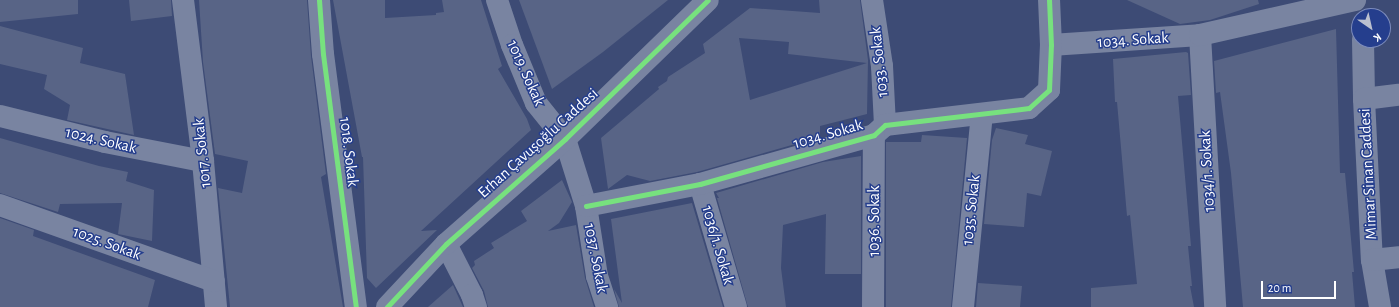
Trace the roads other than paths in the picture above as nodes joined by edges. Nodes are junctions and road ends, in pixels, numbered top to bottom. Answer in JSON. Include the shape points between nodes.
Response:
{"nodes":[{"id":1,"x":183,"y":0,"type":"edge"},
{"id":2,"x":319,"y":0,"type":"edge"},
{"id":3,"x":497,"y":0,"type":"edge"},
{"id":4,"x":708,"y":0,"type":"edge"},
{"id":5,"x":872,"y":0,"type":"edge"},
{"id":6,"x":1048,"y":0,"type":"edge"},
{"id":7,"x":1355,"y":0,"type":"edge"},
{"id":8,"x":1200,"y":35,"type":"junction"},
{"id":9,"x":1051,"y":45,"type":"junction"},
{"id":10,"x":1363,"y":48,"type":"edge"},
{"id":11,"x":1399,"y":95,"type":"edge"},
{"id":12,"x":1364,"y":99,"type":"junction"},
{"id":13,"x":982,"y":114,"type":"junction"},
{"id":14,"x":0,"y":116,"type":"edge"},
{"id":15,"x":879,"y":130,"type":"junction"},
{"id":16,"x":564,"y":139,"type":"junction"},
{"id":17,"x":203,"y":161,"type":"junction"},
{"id":18,"x":700,"y":184,"type":"junction"},
{"id":19,"x":0,"y":205,"type":"edge"},
{"id":20,"x":586,"y":206,"type":"junction"},
{"id":21,"x":446,"y":244,"type":"junction"},
{"id":22,"x":1399,"y":257,"type":"edge"},
{"id":23,"x":1372,"y":260,"type":"junction"},
{"id":24,"x":214,"y":281,"type":"junction"},
{"id":25,"x":216,"y":307,"type":"edge"},
{"id":26,"x":356,"y":307,"type":"edge"},
{"id":27,"x":387,"y":307,"type":"edge"},
{"id":28,"x":476,"y":307,"type":"edge"},
{"id":29,"x":606,"y":307,"type":"edge"},
{"id":30,"x":736,"y":307,"type":"edge"},
{"id":31,"x":873,"y":307,"type":"edge"},
{"id":32,"x":963,"y":307,"type":"edge"},
{"id":33,"x":1215,"y":307,"type":"edge"},
{"id":34,"x":1380,"y":307,"type":"edge"}],
"edges":[{"from":1,"to":17,"type":"street","name":"1017. Sokak"},
{"from":2,"to":26,"type":"street","name":"1018. Sokak","via":[[323,54]]},
{"from":3,"to":16,"type":"street","name":"1019. Sokak","via":[[536,103]]},
{"from":4,"to":16,"type":"street","name":"Erhan Çavuşoğlu Caddesi"},
{"from":5,"to":15,"type":"street","name":"1033. Sokak","via":[[882,66]]},
{"from":6,"to":9,"type":"street"},
{"from":7,"to":8,"type":"street","name":"1034. Sokak"},
{"from":8,"to":9,"type":"street","name":"1034. Sokak","via":[[1126,42]]},
{"from":8,"to":33,"type":"street","name":"1034/1. Sokak"},
{"from":9,"to":13,"type":"street","name":"1034. Sokak","via":[[1049,90],[1029,108]]},
{"from":10,"to":12,"type":"street","name":"Mimar Sinan Caddesi"},
{"from":11,"to":12,"type":"street"},
{"from":12,"to":23,"type":"street","name":"Mimar Sinan Caddesi"},
{"from":13,"to":15,"type":"street","name":"1034. Sokak"},
{"from":13,"to":32,"type":"street","name":"1035. Sokak"},
{"from":14,"to":17,"type":"street","name":"1024. Sokak","via":[[105,142]]},
{"from":15,"to":18,"type":"street","name":"1034. Sokak"},
{"from":15,"to":31,"type":"street","name":"1036. Sokak"},
{"from":16,"to":20,"type":"street","name":"1037. Sokak"},
{"from":16,"to":21,"type":"street","name":"Erhan Çavuşoğlu Caddesi"},
{"from":17,"to":24,"type":"street","name":"1017. Sokak"},
{"from":18,"to":20,"type":"street","name":"1034. Sokak"},
{"from":18,"to":30,"type":"street","name":"1036/1. Sokak"},
{"from":19,"to":24,"type":"street","name":"1025. Sokak"},
{"from":20,"to":29,"type":"street","name":"1037. Sokak","via":[[597,276]]},
{"from":21,"to":27,"type":"street","name":"Erhan Çavuşoğlu Caddesi"},
{"from":21,"to":28,"type":"street"},
{"from":22,"to":23,"type":"street"},
{"from":23,"to":34,"type":"street","name":"Mimar Sinan Caddesi"},
{"from":24,"to":25,"type":"street","name":"1017. Sokak"}]}
